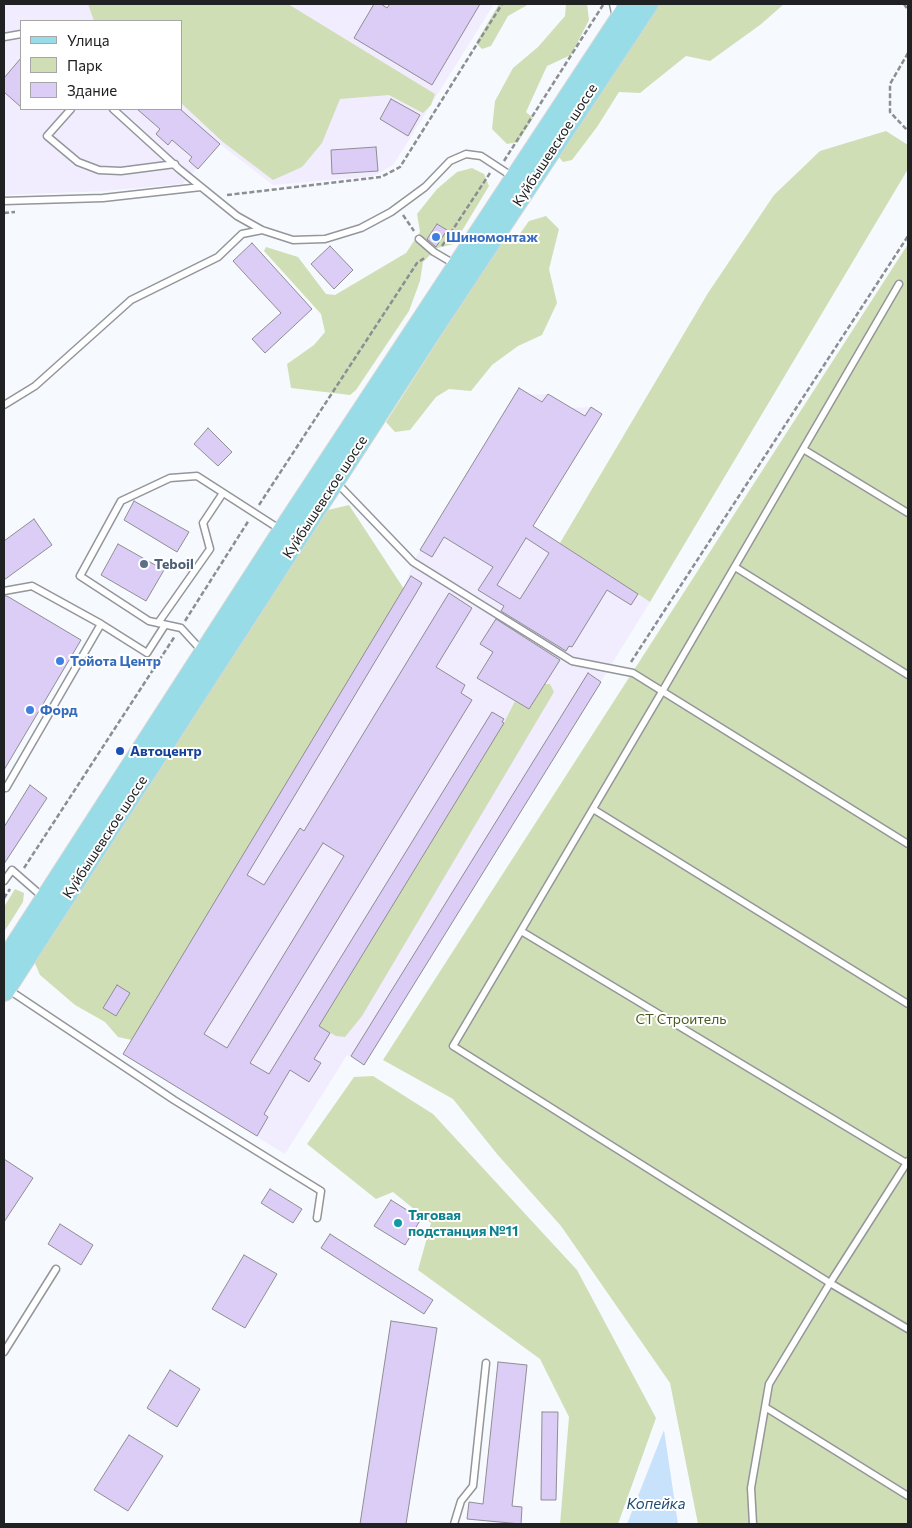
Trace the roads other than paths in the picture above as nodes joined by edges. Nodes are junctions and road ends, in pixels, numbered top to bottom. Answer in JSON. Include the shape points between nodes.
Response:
{"nodes":[{"id":1,"x":613,"y":4,"type":"edge"},
{"id":2,"x":630,"y":4,"type":"edge"},
{"id":3,"x":648,"y":4,"type":"edge"},
{"id":4,"x":617,"y":25,"type":"junction"},
{"id":5,"x":20,"y":34,"type":"edge"},
{"id":6,"x":4,"y":37,"type":"edge"},
{"id":7,"x":70,"y":110,"type":"edge"},
{"id":8,"x":114,"y":110,"type":"edge"},
{"id":9,"x":175,"y":164,"type":"junction"},
{"id":10,"x":503,"y":170,"type":"junction"},
{"id":11,"x":201,"y":187,"type":"junction"},
{"id":12,"x":4,"y":201,"type":"edge"},
{"id":13,"x":262,"y":230,"type":"junction"},
{"id":14,"x":419,"y":239,"type":"road end"},
{"id":15,"x":457,"y":266,"type":"junction"},
{"id":16,"x":898,"y":284,"type":"dead end"},
{"id":17,"x":4,"y":405,"type":"edge"},
{"id":18,"x":803,"y":449,"type":"junction"},
{"id":19,"x":336,"y":482,"type":"junction"},
{"id":20,"x":223,"y":493,"type":"junction"},
{"id":21,"x":908,"y":513,"type":"edge"},
{"id":22,"x":283,"y":531,"type":"junction"},
{"id":23,"x":735,"y":567,"type":"junction"},
{"id":24,"x":4,"y":591,"type":"edge"},
{"id":25,"x":102,"y":624,"type":"junction"},
{"id":26,"x":162,"y":624,"type":"junction"},
{"id":27,"x":205,"y":654,"type":"junction"},
{"id":28,"x":908,"y":675,"type":"edge"},
{"id":29,"x":664,"y":690,"type":"junction"},
{"id":30,"x":6,"y":788,"type":"dead end"},
{"id":31,"x":593,"y":809,"type":"junction"},
{"id":32,"x":908,"y":844,"type":"edge"},
{"id":33,"x":4,"y":881,"type":"edge"},
{"id":34,"x":46,"y":900,"type":"junction"},
{"id":35,"x":521,"y":931,"type":"junction"},
{"id":36,"x":4,"y":963,"type":"edge"},
{"id":37,"x":5,"y":989,"type":"edge"},
{"id":38,"x":908,"y":1004,"type":"edge"},
{"id":39,"x":908,"y":1163,"type":"edge"},
{"id":40,"x":317,"y":1218,"type":"dead end"},
{"id":41,"x":56,"y":1269,"type":"dead end"},
{"id":42,"x":830,"y":1282,"type":"junction"},
{"id":43,"x":908,"y":1329,"type":"edge"},
{"id":44,"x":4,"y":1352,"type":"edge"},
{"id":45,"x":486,"y":1363,"type":"dead end"},
{"id":46,"x":765,"y":1407,"type":"junction"},
{"id":47,"x":908,"y":1496,"type":"edge"},
{"id":48,"x":454,"y":1524,"type":"edge"},
{"id":49,"x":753,"y":1524,"type":"edge"}],
"edges":[{"from":1,"to":4,"type":"lane"},
{"from":2,"to":4,"type":"main road","name":"Куйбышевское шоссе"},
{"from":3,"to":19,"type":"main road","name":"Куйбышевское шоссе","via":[[430,333]]},
{"from":4,"to":10,"type":"main road","name":"Куйбышевское шоссе"},
{"from":5,"to":6,"type":"lane"},
{"from":7,"to":9,"type":"lane","via":[[47,136],[78,162],[99,170],[122,171]]},
{"from":8,"to":9,"type":"lane"},
{"from":9,"to":11,"type":"lane"},
{"from":10,"to":13,"type":"lane","via":[[481,156],[466,154],[450,161],[425,187],[398,207],[361,228],[325,239],[293,240]]},
{"from":10,"to":15,"type":"main road","name":"Куйбышевское шоссе"},
{"from":11,"to":12,"type":"lane","via":[[103,198]]},
{"from":11,"to":13,"type":"lane","via":[[237,216]]},
{"from":13,"to":17,"type":"lane","via":[[242,234],[218,257],[131,300],[35,386]]},
{"from":14,"to":15,"type":"lane"},
{"from":15,"to":22,"type":"main road","name":"Куйбышевское шоссе"},
{"from":16,"to":18,"type":"lane"},
{"from":18,"to":21,"type":"lane"},
{"from":18,"to":23,"type":"lane"},
{"from":19,"to":29,"type":"lane","via":[[413,562],[572,661],[633,673]]},
{"from":19,"to":37,"type":"main road","name":"Куйбышевское шоссе"},
{"from":20,"to":22,"type":"lane"},
{"from":20,"to":26,"type":"lane","via":[[203,523],[210,549]]},
{"from":20,"to":26,"type":"lane","via":[[197,476],[170,478],[121,501],[80,576],[149,621]]},
{"from":22,"to":27,"type":"main road","name":"Куйбышевское шоссе"},
{"from":23,"to":28,"type":"lane"},
{"from":23,"to":29,"type":"lane"},
{"from":24,"to":25,"type":"lane","via":[[32,586]]},
{"from":25,"to":26,"type":"lane","via":[[147,653]]},
{"from":25,"to":30,"type":"lane"},
{"from":26,"to":27,"type":"lane","via":[[180,628]]},
{"from":27,"to":34,"type":"main road","name":"Куйбышевское шоссе"},
{"from":29,"to":31,"type":"lane"},
{"from":29,"to":32,"type":"lane"},
{"from":31,"to":35,"type":"lane"},
{"from":31,"to":38,"type":"lane"},
{"from":33,"to":34,"type":"lane","via":[[12,870]]},
{"from":34,"to":36,"type":"main road","name":"Куйбышевское шоссе"},
{"from":35,"to":39,"type":"lane"},
{"from":35,"to":42,"type":"lane","via":[[453,1046]]},
{"from":37,"to":40,"type":"lane","via":[[174,1100],[321,1191]]},
{"from":39,"to":42,"type":"lane"},
{"from":41,"to":44,"type":"lane"},
{"from":42,"to":43,"type":"lane"},
{"from":42,"to":46,"type":"lane","via":[[769,1384]]},
{"from":45,"to":48,"type":"lane","via":[[473,1486],[461,1501]]},
{"from":46,"to":47,"type":"lane"},
{"from":46,"to":49,"type":"lane","via":[[751,1488]]}]}
